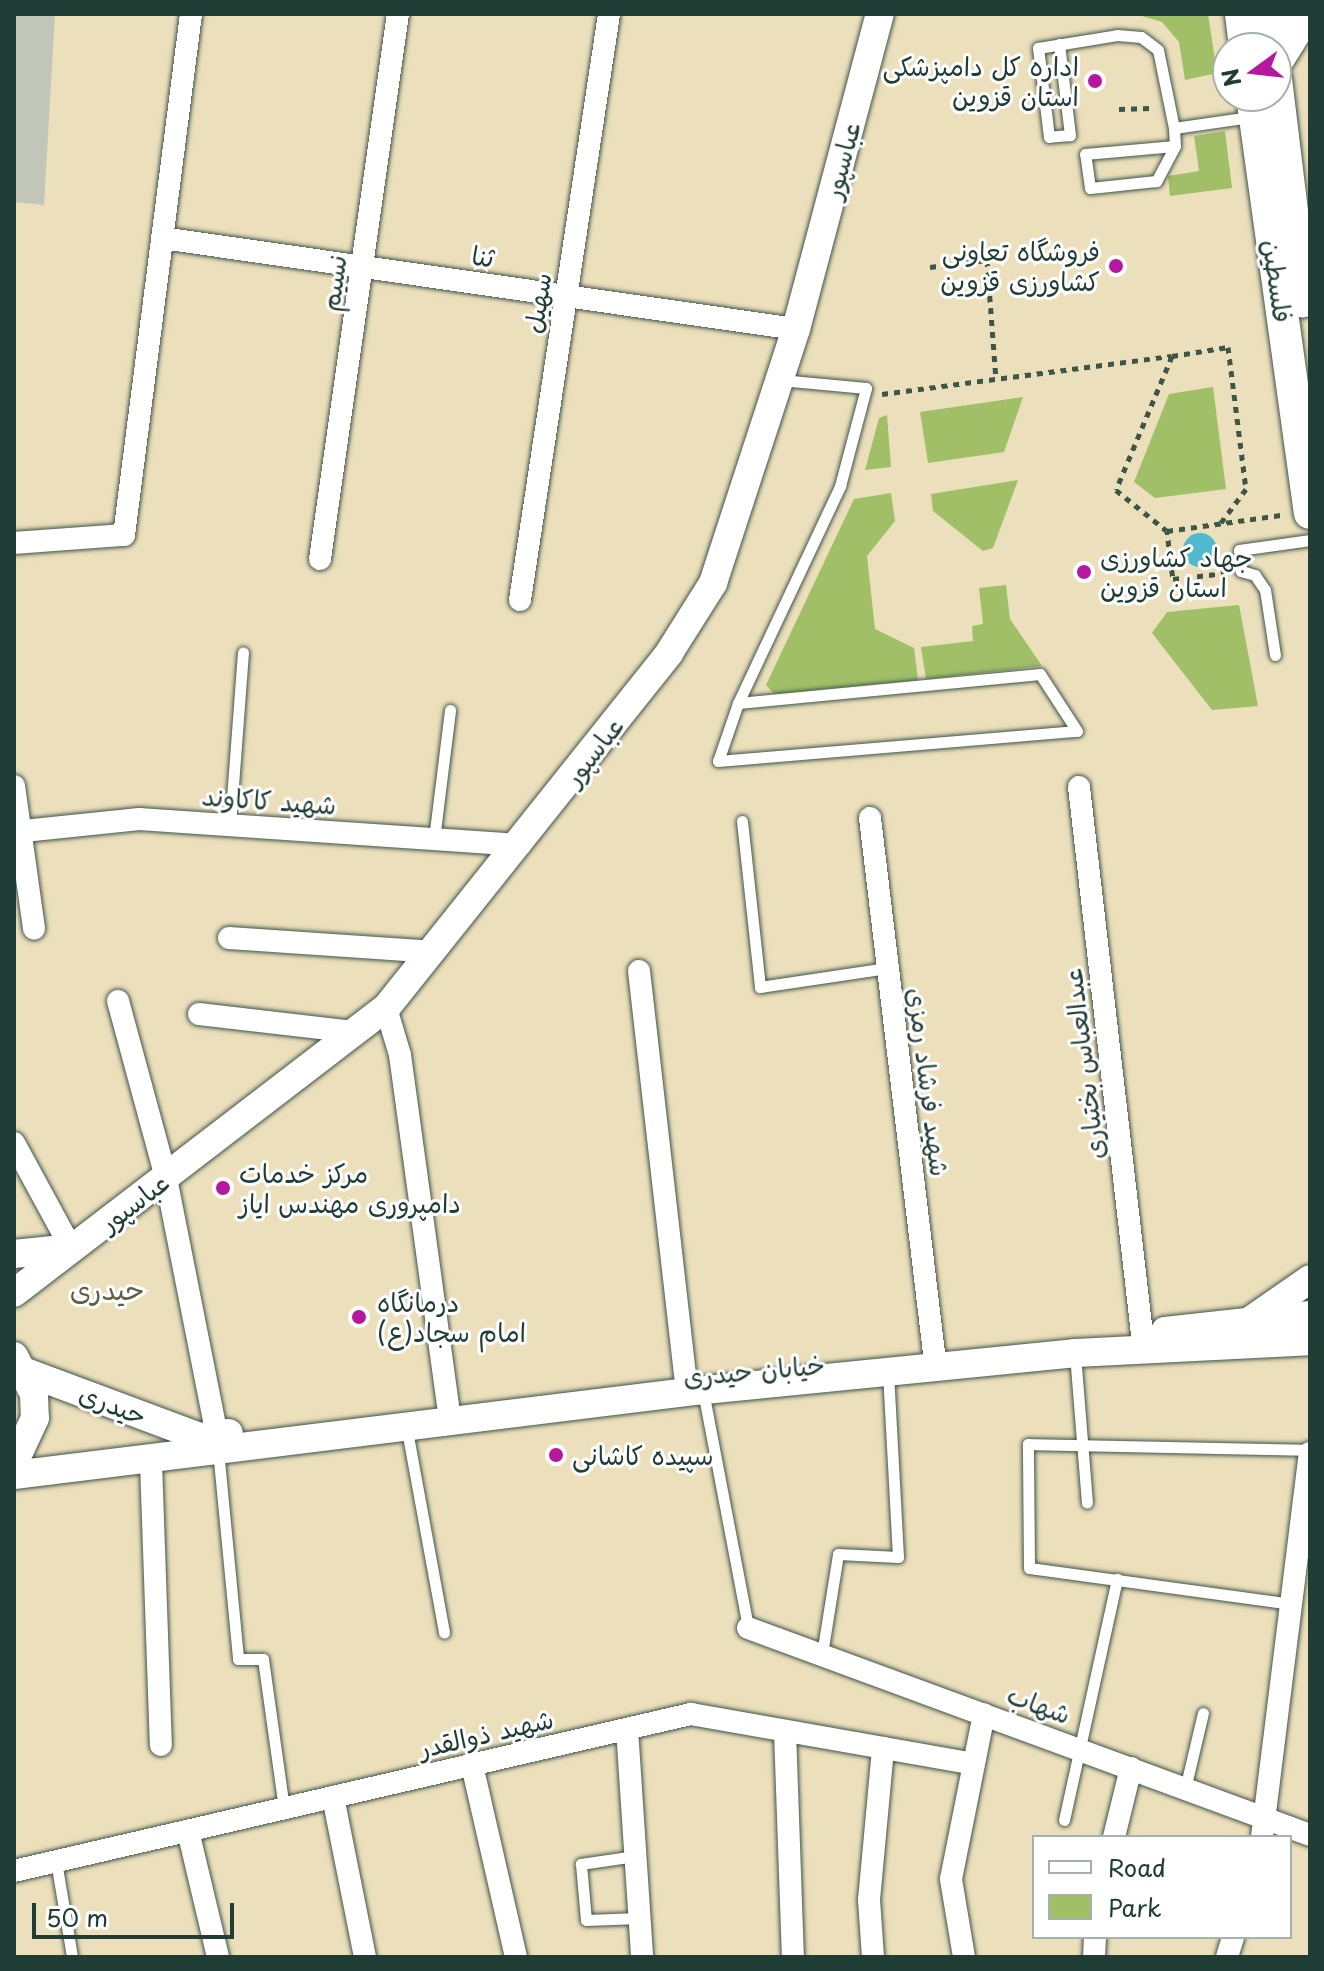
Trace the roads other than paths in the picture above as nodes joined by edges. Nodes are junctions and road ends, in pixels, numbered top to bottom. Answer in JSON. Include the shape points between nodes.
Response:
{"nodes":[{"id":1,"x":191,"y":14,"type":"edge"},
{"id":2,"x":398,"y":14,"type":"edge"},
{"id":3,"x":609,"y":14,"type":"edge"},
{"id":4,"x":880,"y":14,"type":"edge"},
{"id":5,"x":1304,"y":14,"type":"edge"},
{"id":6,"x":1292,"y":33,"type":"edge"},
{"id":7,"x":1059,"y":44,"type":"junction"},
{"id":8,"x":1232,"y":112,"type":"edge"},
{"id":9,"x":1255,"y":112,"type":"edge"},
{"id":10,"x":1280,"y":112,"type":"edge"},
{"id":11,"x":1174,"y":128,"type":"junction"},
{"id":12,"x":1175,"y":146,"type":"junction"},
{"id":13,"x":162,"y":238,"type":"junction"},
{"id":14,"x":364,"y":267,"type":"junction"},
{"id":15,"x":566,"y":296,"type":"junction"},
{"id":16,"x":796,"y":329,"type":"junction"},
{"id":17,"x":1310,"y":356,"type":"edge"},
{"id":18,"x":780,"y":380,"type":"junction"},
{"id":19,"x":1310,"y":512,"type":"edge"},
{"id":20,"x":1310,"y":540,"type":"edge"},
{"id":21,"x":14,"y":543,"type":"edge"},
{"id":22,"x":320,"y":559,"type":"dead end"},
{"id":23,"x":520,"y":600,"type":"dead end"},
{"id":24,"x":243,"y":652,"type":"dead end"},
{"id":25,"x":1275,"y":655,"type":"dead end"},
{"id":26,"x":738,"y":703,"type":"junction"},
{"id":27,"x":450,"y":710,"type":"dead end"},
{"id":28,"x":14,"y":786,"type":"edge"},
{"id":29,"x":1079,"y":787,"type":"dead end"},
{"id":30,"x":870,"y":818,"type":"dead end"},
{"id":31,"x":742,"y":821,"type":"dead end"},
{"id":32,"x":230,"y":825,"type":"junction"},
{"id":33,"x":17,"y":832,"type":"edge"},
{"id":34,"x":434,"y":839,"type":"junction"},
{"id":35,"x":520,"y":845,"type":"junction"},
{"id":36,"x":34,"y":929,"type":"dead end"},
{"id":37,"x":229,"y":938,"type":"dead end"},
{"id":38,"x":432,"y":952,"type":"junction"},
{"id":39,"x":887,"y":968,"type":"junction"},
{"id":40,"x":639,"y":971,"type":"dead end"},
{"id":41,"x":118,"y":1001,"type":"dead end"},
{"id":42,"x":386,"y":1008,"type":"junction"},
{"id":43,"x":199,"y":1014,"type":"dead end"},
{"id":44,"x":355,"y":1032,"type":"junction"},
{"id":45,"x":14,"y":1143,"type":"edge"},
{"id":46,"x":166,"y":1178,"type":"junction"},
{"id":47,"x":71,"y":1248,"type":"junction"},
{"id":48,"x":14,"y":1254,"type":"edge"},
{"id":49,"x":1310,"y":1279,"type":"edge"},
{"id":50,"x":14,"y":1293,"type":"edge"},
{"id":51,"x":1310,"y":1315,"type":"edge"},
{"id":52,"x":1251,"y":1320,"type":"junction"},
{"id":53,"x":1142,"y":1334,"type":"junction"},
{"id":54,"x":1310,"y":1341,"type":"edge"},
{"id":55,"x":934,"y":1353,"type":"junction"},
{"id":56,"x":1075,"y":1353,"type":"junction"},
{"id":57,"x":20,"y":1364,"type":"edge"},
{"id":58,"x":888,"y":1372,"type":"junction"},
{"id":59,"x":694,"y":1383,"type":"junction"},
{"id":60,"x":448,"y":1406,"type":"junction"},
{"id":61,"x":406,"y":1425,"type":"junction"},
{"id":62,"x":1085,"y":1442,"type":"junction"},
{"id":63,"x":210,"y":1443,"type":"junction"},
{"id":64,"x":1310,"y":1452,"type":"edge"},
{"id":65,"x":14,"y":1463,"type":"edge"},
{"id":66,"x":151,"y":1463,"type":"junction"},
{"id":67,"x":14,"y":1475,"type":"edge"},
{"id":68,"x":1087,"y":1503,"type":"dead end"},
{"id":69,"x":1117,"y":1579,"type":"junction"},
{"id":70,"x":1296,"y":1604,"type":"junction"},
{"id":71,"x":748,"y":1628,"type":"joint"},
{"id":72,"x":444,"y":1633,"type":"dead end"},
{"id":73,"x":822,"y":1654,"type":"junction"},
{"id":74,"x":1203,"y":1713,"type":"dead end"},
{"id":75,"x":984,"y":1714,"type":"junction"},
{"id":76,"x":627,"y":1729,"type":"junction"},
{"id":77,"x":785,"y":1731,"type":"junction"},
{"id":78,"x":161,"y":1745,"type":"dead end"},
{"id":79,"x":1075,"y":1747,"type":"junction"},
{"id":80,"x":883,"y":1748,"type":"junction"},
{"id":81,"x":974,"y":1764,"type":"junction"},
{"id":82,"x":472,"y":1765,"type":"junction"},
{"id":83,"x":1131,"y":1768,"type":"junction"},
{"id":84,"x":1185,"y":1789,"type":"junction"},
{"id":85,"x":333,"y":1797,"type":"junction"},
{"id":86,"x":284,"y":1808,"type":"junction"},
{"id":87,"x":1064,"y":1820,"type":"dead end"},
{"id":88,"x":1264,"y":1828,"type":"edge"},
{"id":89,"x":188,"y":1831,"type":"junction"},
{"id":90,"x":1114,"y":1835,"type":"edge"},
{"id":91,"x":1310,"y":1835,"type":"edge"},
{"id":92,"x":635,"y":1856,"type":"junction"},
{"id":93,"x":56,"y":1861,"type":"junction"},
{"id":94,"x":14,"y":1871,"type":"edge"},
{"id":95,"x":639,"y":1918,"type":"junction"},
{"id":96,"x":72,"y":1957,"type":"edge"},
{"id":97,"x":218,"y":1957,"type":"edge"},
{"id":98,"x":365,"y":1957,"type":"edge"},
{"id":99,"x":516,"y":1957,"type":"edge"},
{"id":100,"x":642,"y":1957,"type":"edge"},
{"id":101,"x":793,"y":1957,"type":"edge"},
{"id":102,"x":873,"y":1957,"type":"edge"},
{"id":103,"x":964,"y":1957,"type":"edge"}],
"edges":[{"from":1,"to":13,"type":"street"},
{"from":2,"to":14,"type":"street","name":"نسیم"},
{"from":3,"to":15,"type":"street","name":"سهیل"},
{"from":4,"to":16,"type":"street","name":"عباسپور"},
{"from":5,"to":6,"type":"main road"},
{"from":7,"to":7,"type":"lane","via":[[1038,48],[1049,137],[1070,135]]},
{"from":7,"to":11,"type":"lane","via":[[1141,37],[1166,68]]},
{"from":8,"to":11,"type":"lane"},
{"from":9,"to":19,"type":"main road","name":"فلسطین"},
{"from":10,"to":17,"type":"main road","name":"فلسطین"},
{"from":11,"to":12,"type":"lane"},
{"from":12,"to":12,"type":"lane","via":[[1156,181],[1090,188],[1085,154]]},
{"from":13,"to":14,"type":"street","name":"ثنا"},
{"from":13,"to":21,"type":"street","via":[[124,535]]},
{"from":14,"to":15,"type":"street","name":"ثنا"},
{"from":14,"to":22,"type":"street","name":"نسیم"},
{"from":15,"to":16,"type":"street","name":"ثنا"},
{"from":15,"to":23,"type":"street","name":"سهیل"},
{"from":16,"to":18,"type":"street","name":"عباسپور"},
{"from":18,"to":26,"type":"lane","via":[[859,383],[864,396],[840,486]]},
{"from":18,"to":35,"type":"street","name":"عباسپور","via":[[713,583],[669,653]]},
{"from":20,"to":25,"type":"lane","via":[[1239,550],[1241,571],[1255,575],[1265,590]]},
{"from":24,"to":32,"type":"lane"},
{"from":26,"to":26,"type":"lane","via":[[1040,674],[1077,731],[718,761]]},
{"from":27,"to":34,"type":"lane"},
{"from":28,"to":33,"type":"street"},
{"from":29,"to":53,"type":"street","name":"عبدالعباس بختیاری"},
{"from":30,"to":39,"type":"street","name":"شهید فرشاد رمزی"},
{"from":31,"to":39,"type":"lane","via":[[760,987]]},
{"from":32,"to":33,"type":"street","name":"شهید کاکاوند","via":[[139,819]]},
{"from":32,"to":34,"type":"street","name":"شهید کاکاوند"},
{"from":33,"to":36,"type":"street"},
{"from":34,"to":35,"type":"street","name":"شهید کاکاوند"},
{"from":35,"to":38,"type":"street","name":"عباسپور"},
{"from":37,"to":38,"type":"street"},
{"from":38,"to":42,"type":"street","name":"عباسپور"},
{"from":39,"to":55,"type":"street","name":"شهید فرشاد رمزی"},
{"from":40,"to":59,"type":"street"},
{"from":41,"to":46,"type":"street"},
{"from":42,"to":44,"type":"street","name":"عباسپور"},
{"from":42,"to":60,"type":"street","via":[[400,1055]]},
{"from":43,"to":44,"type":"street"},
{"from":44,"to":46,"type":"street","name":"عباسپور"},
{"from":45,"to":47,"type":"street"},
{"from":46,"to":47,"type":"street","name":"عباسپور"},
{"from":46,"to":63,"type":"street"},
{"from":47,"to":48,"type":"street"},
{"from":47,"to":50,"type":"street","name":"عباسپور"},
{"from":49,"to":52,"type":"street"},
{"from":51,"to":52,"type":"street","name":"خیابان حیدری"},
{"from":52,"to":53,"type":"street","name":"خیابان حیدری"},
{"from":53,"to":55,"type":"street","name":"خیابان حیدری"},
{"from":54,"to":56,"type":"street","name":"خیابان حیدری"},
{"from":55,"to":59,"type":"street","name":"خیابان حیدری"},
{"from":56,"to":58,"type":"street","name":"خیابان حیدری"},
{"from":56,"to":62,"type":"lane"},
{"from":57,"to":63,"type":"street","name":"حیدری"},
{"from":57,"to":65,"type":"street","via":[[35,1418]]},
{"from":58,"to":59,"type":"street","name":"خیابان حیدری"},
{"from":58,"to":73,"type":"lane","via":[[898,1557],[838,1554]]},
{"from":59,"to":60,"type":"street","name":"خیابان حیدری"},
{"from":59,"to":61,"type":"street","name":"خیابان حیدری"},
{"from":59,"to":71,"type":"lane"},
{"from":60,"to":63,"type":"street","name":"خیابان حیدری"},
{"from":61,"to":63,"type":"street","name":"خیابان حیدری"},
{"from":61,"to":72,"type":"lane"},
{"from":62,"to":64,"type":"lane"},
{"from":62,"to":68,"type":"lane"},
{"from":62,"to":69,"type":"lane","via":[[1028,1444],[1029,1568]]},
{"from":63,"to":66,"type":"street"},
{"from":63,"to":86,"type":"lane","via":[[238,1659],[263,1659]]},
{"from":64,"to":70,"type":"street"},
{"from":66,"to":67,"type":"street"},
{"from":66,"to":78,"type":"street"},
{"from":69,"to":70,"type":"lane"},
{"from":69,"to":79,"type":"lane"},
{"from":70,"to":88,"type":"street"},
{"from":71,"to":73,"type":"street","name":"شهاب"},
{"from":73,"to":75,"type":"street","name":"شهاب"},
{"from":74,"to":84,"type":"lane"},
{"from":75,"to":79,"type":"street","name":"شهاب"},
{"from":75,"to":81,"type":"street"},
{"from":76,"to":77,"type":"street","name":"شهید ذوالقدر","via":[[691,1714]]},
{"from":76,"to":82,"type":"street","name":"شهید ذوالقدر"},
{"from":76,"to":92,"type":"street"},
{"from":77,"to":80,"type":"street","name":"شهید ذوالقدر"},
{"from":77,"to":101,"type":"street"},
{"from":79,"to":83,"type":"street","name":"شهاب"},
{"from":79,"to":87,"type":"lane"},
{"from":80,"to":81,"type":"street","name":"شهید ذوالقدر"},
{"from":80,"to":102,"type":"street","via":[[869,1900]]},
{"from":81,"to":103,"type":"street","via":[[951,1879]]},
{"from":82,"to":85,"type":"street","name":"شهید ذوالقدر"},
{"from":82,"to":99,"type":"street"},
{"from":83,"to":84,"type":"street","name":"شهاب"},
{"from":83,"to":90,"type":"street"},
{"from":84,"to":88,"type":"street","name":"شهاب"},
{"from":85,"to":86,"type":"street","name":"شهید ذوالقدر"},
{"from":85,"to":98,"type":"street"},
{"from":86,"to":89,"type":"street","name":"شهید ذوالقدر"},
{"from":88,"to":91,"type":"street","name":"شهاب"},
{"from":89,"to":93,"type":"street","name":"شهید ذوالقدر"},
{"from":89,"to":97,"type":"street"},
{"from":92,"to":95,"type":"street"},
{"from":92,"to":95,"type":"lane","via":[[581,1864],[586,1920]]},
{"from":93,"to":94,"type":"street","name":"شهید ذوالقدر"},
{"from":93,"to":96,"type":"lane"},
{"from":95,"to":100,"type":"street"}]}
